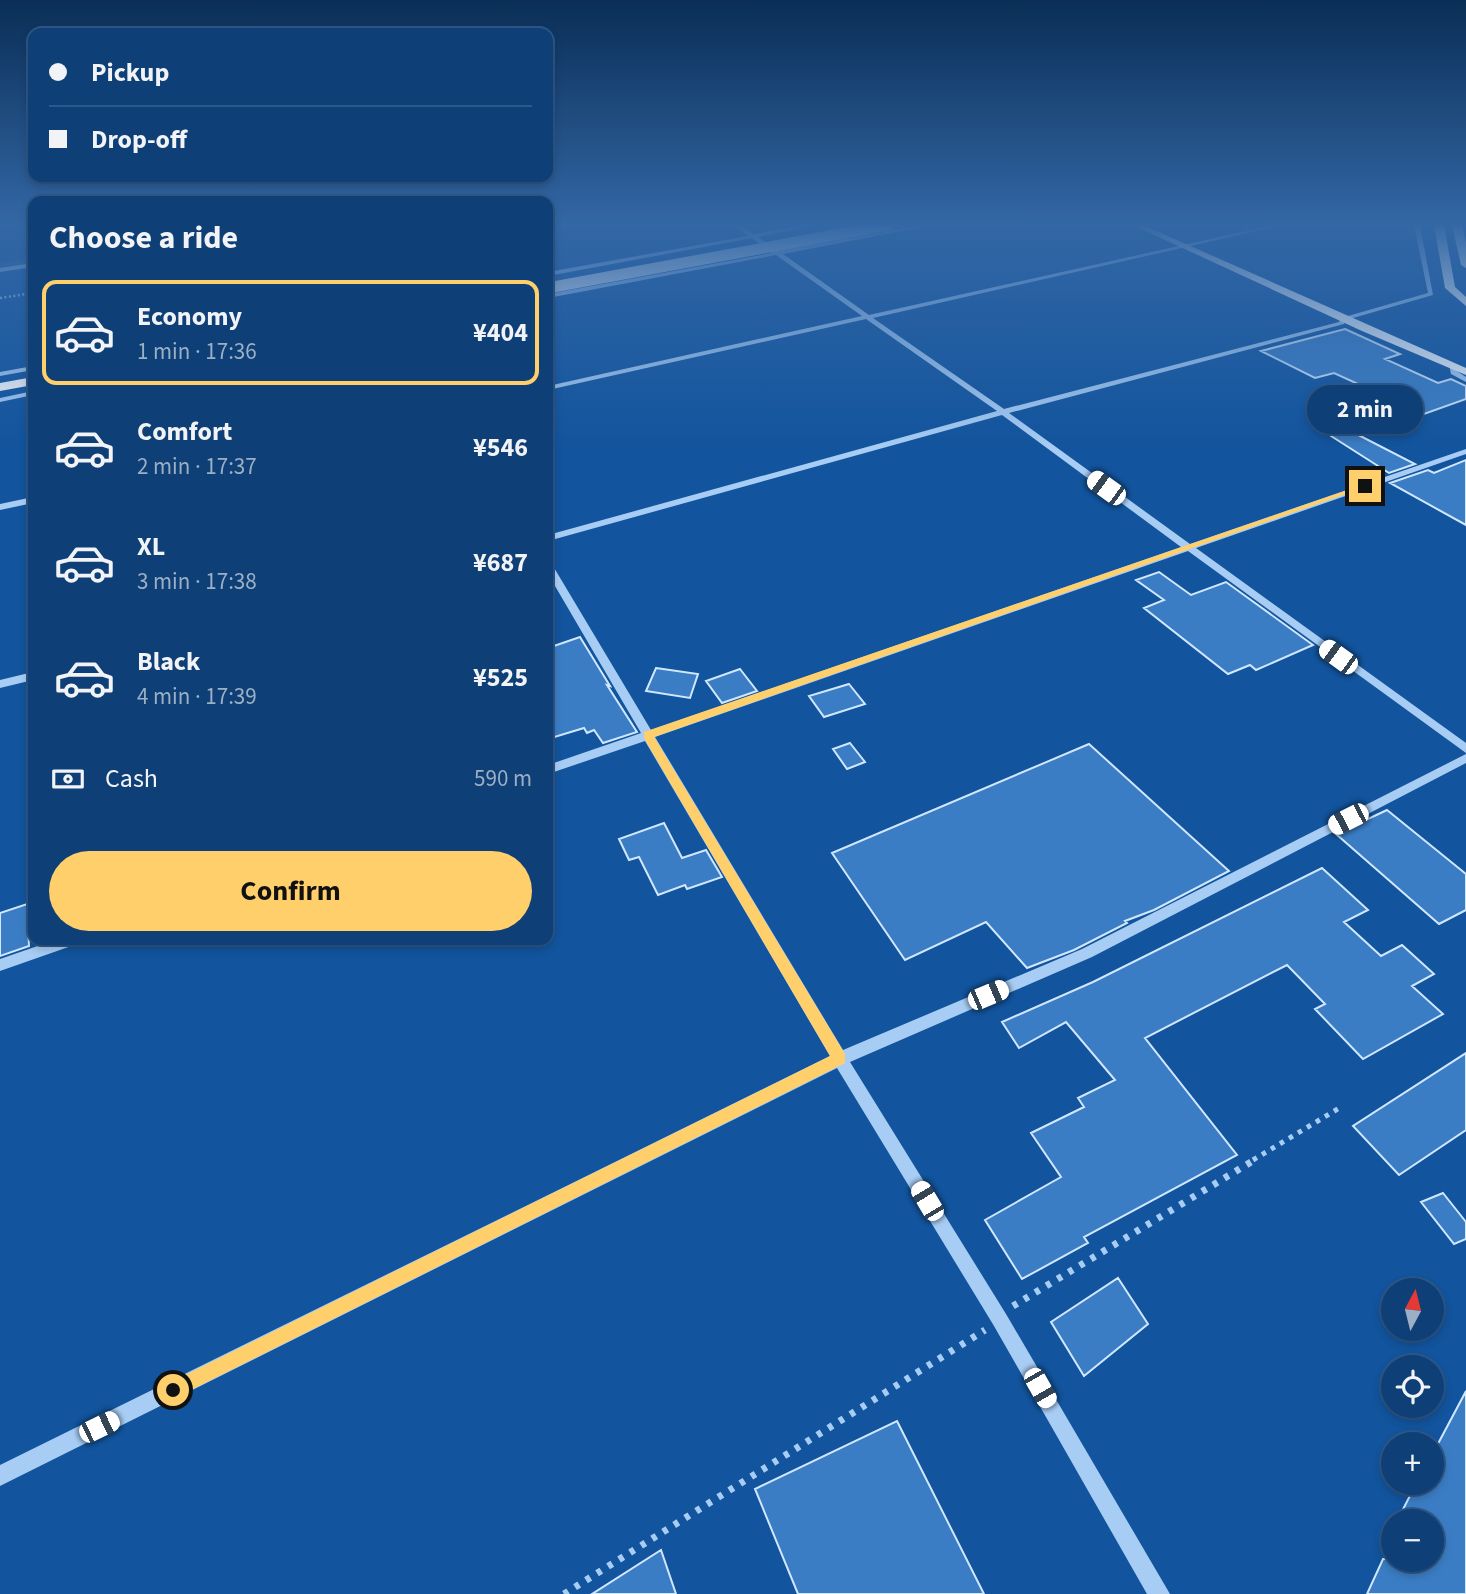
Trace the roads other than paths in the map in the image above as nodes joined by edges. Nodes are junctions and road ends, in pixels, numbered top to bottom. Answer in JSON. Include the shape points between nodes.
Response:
{"nodes":[{"id":1,"x":841,"y":299,"type":"edge"},
{"id":2,"x":944,"y":299,"type":"edge"},
{"id":3,"x":1301,"y":299,"type":"edge"},
{"id":4,"x":1411,"y":299,"type":"edge"},
{"id":5,"x":865,"y":317,"type":"junction"},
{"id":6,"x":1342,"y":318,"type":"junction"},
{"id":7,"x":1452,"y":366,"type":"junction"},
{"id":8,"x":28,"y":369,"type":"edge"},
{"id":9,"x":1466,"y":372,"type":"edge"},
{"id":10,"x":0,"y":374,"type":"edge"},
{"id":11,"x":1466,"y":380,"type":"edge"},
{"id":12,"x":28,"y":384,"type":"edge"},
{"id":13,"x":553,"y":387,"type":"edge"},
{"id":14,"x":0,"y":389,"type":"edge"},
{"id":15,"x":28,"y":394,"type":"edge"},
{"id":16,"x":0,"y":400,"type":"edge"},
{"id":17,"x":1003,"y":412,"type":"junction"},
{"id":18,"x":1466,"y":451,"type":"edge"},
{"id":19,"x":28,"y":501,"type":"edge"},
{"id":20,"x":0,"y":507,"type":"edge"},
{"id":21,"x":553,"y":537,"type":"edge"},
{"id":22,"x":1188,"y":549,"type":"junction"},
{"id":23,"x":553,"y":574,"type":"edge"},
{"id":24,"x":28,"y":677,"type":"edge"},
{"id":25,"x":0,"y":684,"type":"edge"},
{"id":26,"x":648,"y":735,"type":"junction"},
{"id":27,"x":1466,"y":750,"type":"edge"},
{"id":28,"x":1466,"y":758,"type":"edge"},
{"id":29,"x":553,"y":769,"type":"edge"},
{"id":30,"x":58,"y":945,"type":"edge"},
{"id":31,"x":0,"y":965,"type":"edge"},
{"id":32,"x":840,"y":1059,"type":"junction"},
{"id":33,"x":0,"y":1476,"type":"edge"},
{"id":34,"x":1159,"y":1594,"type":"edge"}],
"edges":[{"from":1,"to":5,"type":"street"},
{"from":2,"to":5,"type":"street"},
{"from":3,"to":6,"type":"main road"},
{"from":4,"to":6,"type":"street"},
{"from":5,"to":13,"type":"street"},
{"from":5,"to":17,"type":"street"},
{"from":6,"to":7,"type":"main road"},
{"from":6,"to":17,"type":"street","via":[[1342,323]]},
{"from":7,"to":9,"type":"main road"},
{"from":7,"to":11,"type":"street"},
{"from":8,"to":10,"type":"street"},
{"from":12,"to":14,"type":"highway"},
{"from":15,"to":16,"type":"street"},
{"from":17,"to":21,"type":"street"},
{"from":17,"to":22,"type":"street"},
{"from":18,"to":22,"type":"street"},
{"from":19,"to":20,"type":"street"},
{"from":22,"to":26,"type":"street"},
{"from":22,"to":27,"type":"street"},
{"from":23,"to":26,"type":"street"},
{"from":24,"to":25,"type":"street"},
{"from":26,"to":29,"type":"street"},
{"from":26,"to":32,"type":"street"},
{"from":28,"to":32,"type":"street","via":[[1087,953]]},
{"from":30,"to":31,"type":"street"},
{"from":32,"to":33,"type":"street"},
{"from":32,"to":34,"type":"street","via":[[1000,1320]]}]}
